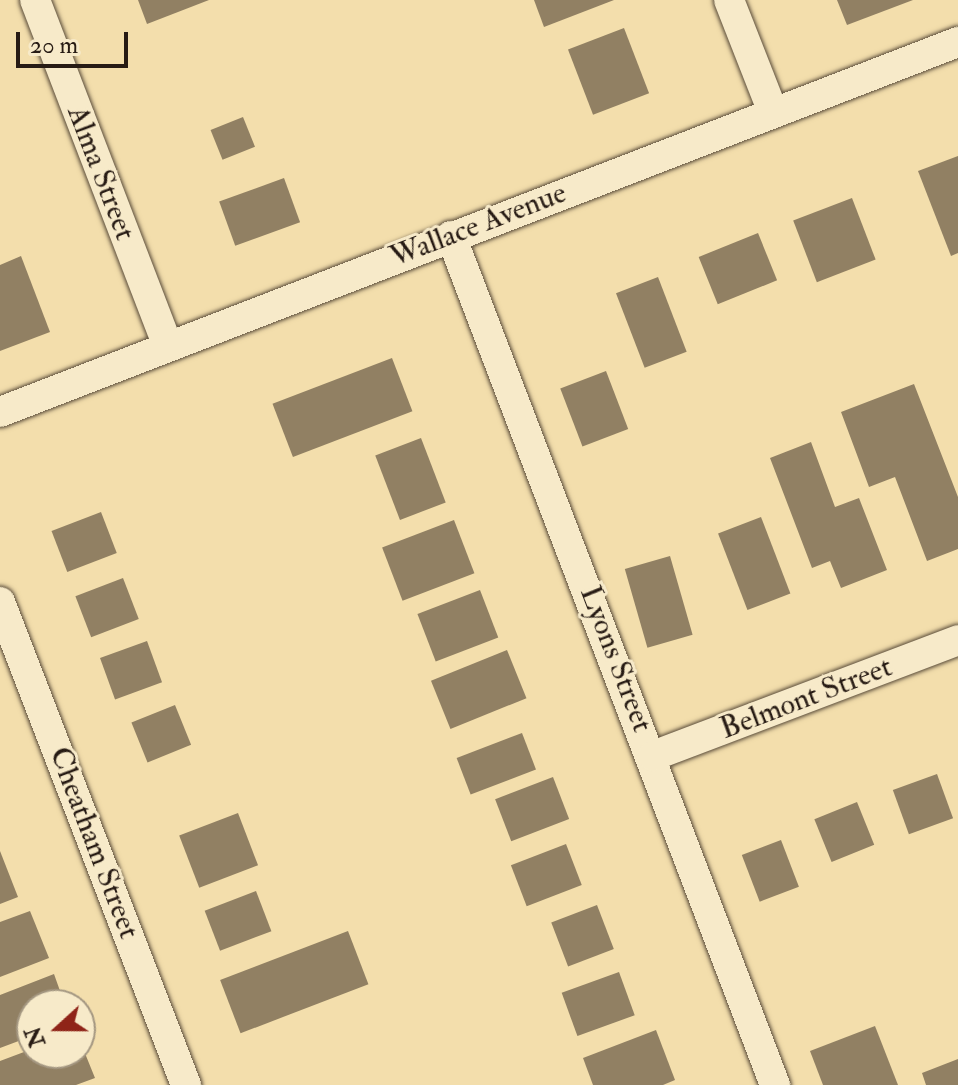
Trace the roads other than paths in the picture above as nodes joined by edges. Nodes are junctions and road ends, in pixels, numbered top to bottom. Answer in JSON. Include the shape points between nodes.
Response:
{"nodes":[{"id":1,"x":35,"y":0,"type":"edge"},
{"id":2,"x":729,"y":0,"type":"edge"},
{"id":3,"x":958,"y":42,"type":"edge"},
{"id":4,"x":772,"y":110,"type":"junction"},
{"id":5,"x":451,"y":236,"type":"junction"},
{"id":6,"x":168,"y":346,"type":"junction"},
{"id":7,"x":0,"y":412,"type":"edge"},
{"id":8,"x":0,"y":602,"type":"edge"},
{"id":9,"x":958,"y":640,"type":"edge"},
{"id":10,"x":653,"y":756,"type":"junction"},
{"id":11,"x":186,"y":1085,"type":"edge"},
{"id":12,"x":775,"y":1085,"type":"edge"}],
"edges":[{"from":1,"to":6,"type":"street","name":"Alma Street"},
{"from":2,"to":4,"type":"street"},
{"from":3,"to":4,"type":"street","name":"Wallace Avenue"},
{"from":4,"to":5,"type":"street","name":"Wallace Avenue"},
{"from":5,"to":6,"type":"street","name":"Wallace Avenue"},
{"from":5,"to":10,"type":"street","name":"Lyons Street"},
{"from":6,"to":7,"type":"street","name":"Wallace Avenue"},
{"from":8,"to":11,"type":"street","name":"Cheatham Street"},
{"from":9,"to":10,"type":"street","name":"Belmont Street"},
{"from":10,"to":12,"type":"street","name":"Lyons Street"}]}
